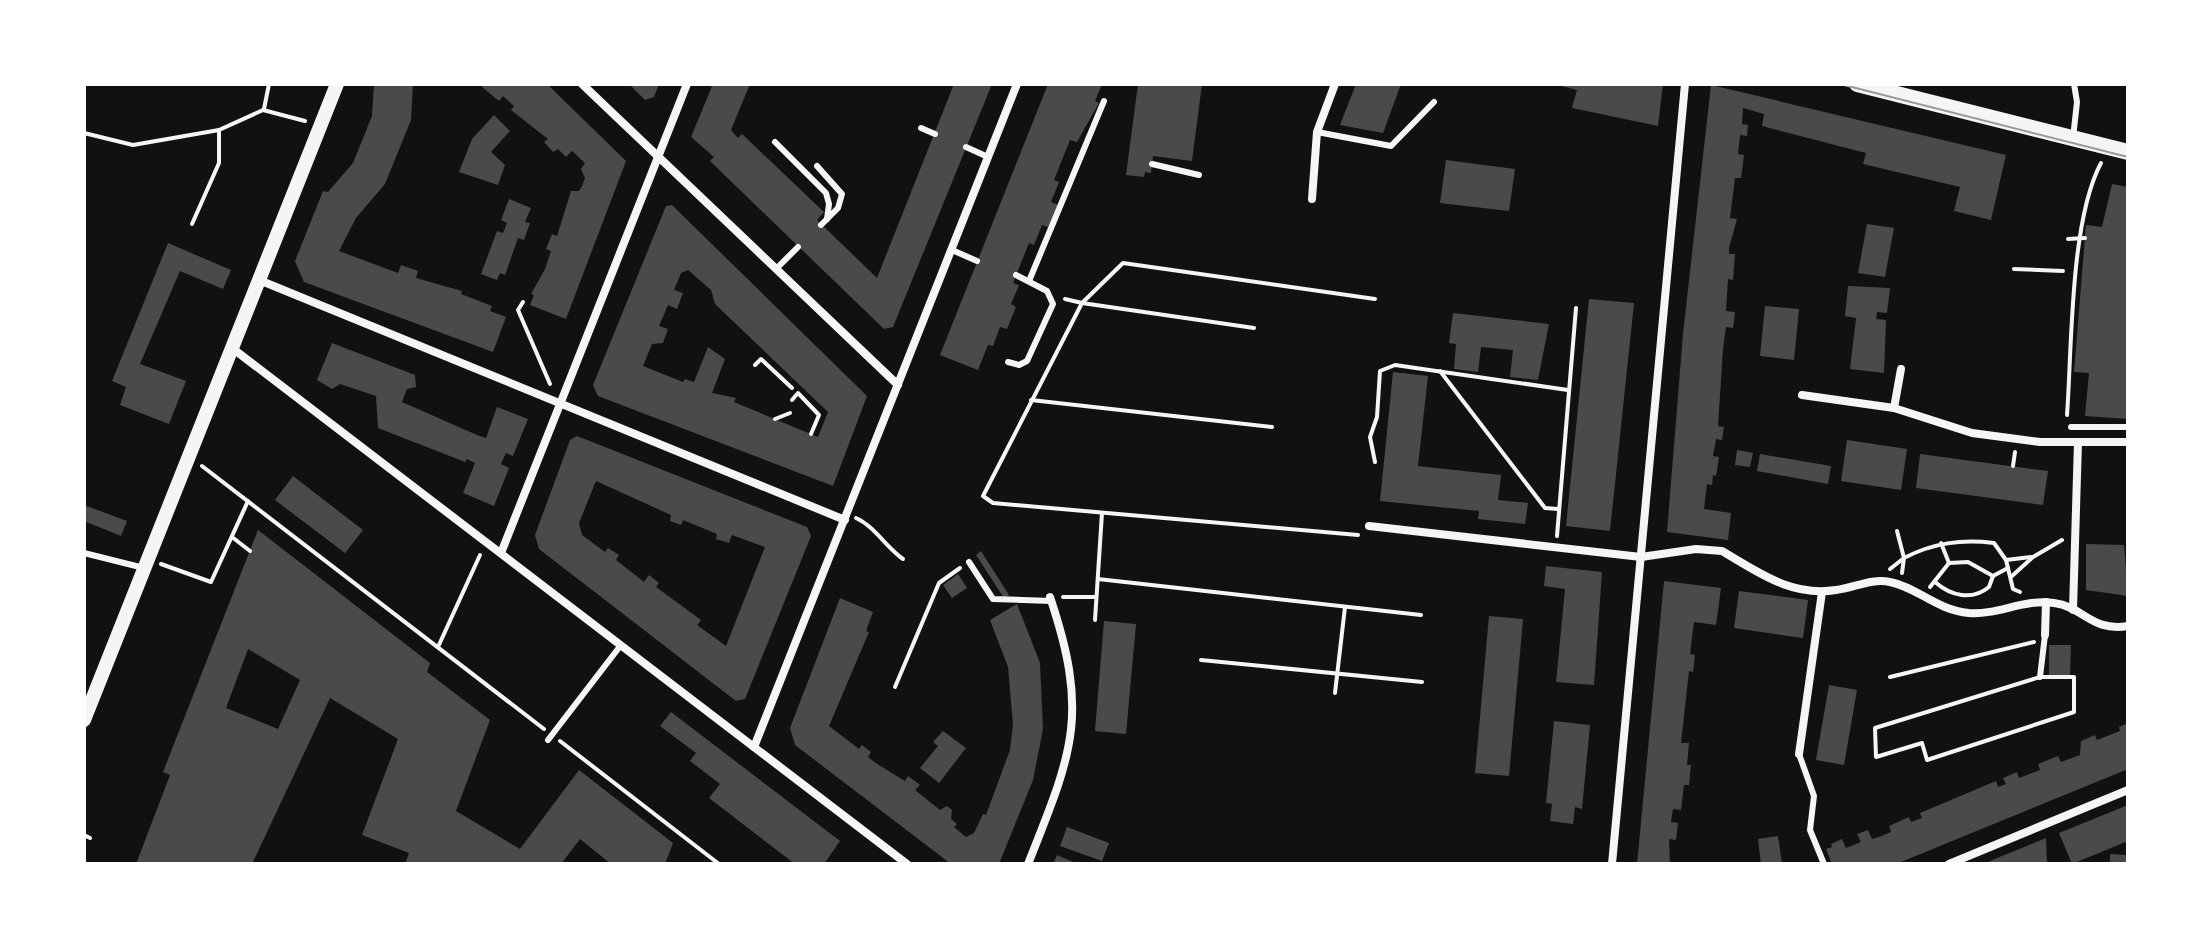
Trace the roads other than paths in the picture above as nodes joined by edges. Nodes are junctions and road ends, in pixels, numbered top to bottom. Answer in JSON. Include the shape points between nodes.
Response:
{"nodes":[{"id":1,"x":337,"y":84,"type":"edge"},
{"id":2,"x":582,"y":84,"type":"edge"},
{"id":3,"x":687,"y":84,"type":"edge"},
{"id":4,"x":1017,"y":84,"type":"edge"},
{"id":5,"x":1335,"y":84,"type":"edge"},
{"id":6,"x":1685,"y":84,"type":"edge"},
{"id":7,"x":1857,"y":84,"type":"edge"},
{"id":8,"x":2074,"y":84,"type":"edge"},
{"id":9,"x":1104,"y":101,"type":"dead end"},
{"id":10,"x":1434,"y":102,"type":"dead end"},
{"id":11,"x":921,"y":128,"type":"dead end"},
{"id":12,"x":1317,"y":132,"type":"junction"},
{"id":13,"x":935,"y":134,"type":"dead end"},
{"id":14,"x":2073,"y":138,"type":"junction"},
{"id":15,"x":775,"y":142,"type":"dead end"},
{"id":16,"x":966,"y":147,"type":"dead end"},
{"id":17,"x":2128,"y":152,"type":"edge"},
{"id":18,"x":658,"y":156,"type":"junction"},
{"id":19,"x":988,"y":157,"type":"junction"},
{"id":20,"x":1152,"y":164,"type":"dead end"},
{"id":21,"x":817,"y":166,"type":"dead end"},
{"id":22,"x":1199,"y":175,"type":"dead end"},
{"id":23,"x":1312,"y":199,"type":"dead end"},
{"id":24,"x":798,"y":247,"type":"dead end"},
{"id":25,"x":952,"y":250,"type":"junction"},
{"id":26,"x":977,"y":261,"type":"dead end"},
{"id":27,"x":776,"y":269,"type":"junction"},
{"id":28,"x":1016,"y":275,"type":"dead end"},
{"id":29,"x":259,"y":280,"type":"junction"},
{"id":30,"x":1029,"y":281,"type":"junction"},
{"id":31,"x":232,"y":348,"type":"junction"},
{"id":32,"x":1008,"y":362,"type":"dead end"},
{"id":33,"x":1901,"y":369,"type":"dead end"},
{"id":34,"x":898,"y":385,"type":"junction"},
{"id":35,"x":1802,"y":395,"type":"dead end"},
{"id":36,"x":560,"y":404,"type":"junction"},
{"id":37,"x":1894,"y":408,"type":"junction"},
{"id":38,"x":2071,"y":427,"type":"dead end"},
{"id":39,"x":2128,"y":427,"type":"edge"},
{"id":40,"x":2078,"y":442,"type":"junction"},
{"id":41,"x":2128,"y":442,"type":"edge"},
{"id":42,"x":846,"y":517,"type":"junction"},
{"id":43,"x":1369,"y":526,"type":"road end"},
{"id":44,"x":84,"y":553,"type":"edge"},
{"id":45,"x":501,"y":553,"type":"junction"},
{"id":46,"x":1641,"y":557,"type":"junction"},
{"id":47,"x":969,"y":562,"type":"road end"},
{"id":48,"x":146,"y":563,"type":"junction"},
{"id":49,"x":1822,"y":592,"type":"junction"},
{"id":50,"x":1050,"y":599,"type":"joint"},
{"id":51,"x":2046,"y":602,"type":"junction"},
{"id":52,"x":2073,"y":610,"type":"junction"},
{"id":53,"x":2128,"y":626,"type":"edge"},
{"id":54,"x":2045,"y":638,"type":"joint"},
{"id":55,"x":621,"y":645,"type":"junction"},
{"id":56,"x":2040,"y":677,"type":"road end"},
{"id":57,"x":84,"y":720,"type":"edge"},
{"id":58,"x":550,"y":737,"type":"road end"},
{"id":59,"x":754,"y":747,"type":"junction"},
{"id":60,"x":1799,"y":754,"type":"joint"},
{"id":61,"x":2128,"y":790,"type":"edge"},
{"id":62,"x":907,"y":864,"type":"edge"},
{"id":63,"x":1028,"y":864,"type":"edge"},
{"id":64,"x":1612,"y":864,"type":"edge"},
{"id":65,"x":1824,"y":864,"type":"edge"},
{"id":66,"x":1949,"y":864,"type":"edge"}],
"edges":[{"from":1,"to":29,"type":"street"},
{"from":2,"to":18,"type":"street"},
{"from":3,"to":18,"type":"street"},
{"from":4,"to":19,"type":"street"},
{"from":5,"to":12,"type":"street"},
{"from":6,"to":46,"type":"street"},
{"from":7,"to":14,"type":"main road"},
{"from":8,"to":14,"type":"lane"},
{"from":9,"to":30,"type":"lane"},
{"from":10,"to":12,"type":"lane","via":[[1391,146]]},
{"from":11,"to":13,"type":"lane"},
{"from":12,"to":23,"type":"street"},
{"from":14,"to":17,"type":"main road"},
{"from":15,"to":21,"type":"lane","via":[[826,193],[824,222],[838,208],[842,194]]},
{"from":16,"to":19,"type":"lane"},
{"from":18,"to":27,"type":"street"},
{"from":18,"to":36,"type":"street"},
{"from":19,"to":25,"type":"street"},
{"from":20,"to":22,"type":"lane"},
{"from":24,"to":27,"type":"lane"},
{"from":25,"to":26,"type":"lane"},
{"from":25,"to":34,"type":"street"},
{"from":27,"to":34,"type":"street"},
{"from":28,"to":30,"type":"lane"},
{"from":29,"to":31,"type":"street"},
{"from":29,"to":36,"type":"street"},
{"from":30,"to":32,"type":"lane","via":[[1047,291],[1053,304],[1027,361]]},
{"from":31,"to":45,"type":"street"},
{"from":31,"to":48,"type":"street"},
{"from":33,"to":37,"type":"street"},
{"from":34,"to":42,"type":"street"},
{"from":35,"to":37,"type":"street"},
{"from":36,"to":42,"type":"street"},
{"from":36,"to":45,"type":"street"},
{"from":37,"to":40,"type":"street","via":[[1972,433]]},
{"from":38,"to":39,"type":"lane"},
{"from":40,"to":41,"type":"street"},
{"from":40,"to":52,"type":"street"},
{"from":42,"to":59,"type":"street"},
{"from":43,"to":46,"type":"street"},
{"from":44,"to":48,"type":"lane"},
{"from":45,"to":55,"type":"street"},
{"from":46,"to":49,"type":"street","via":[[1722,551],[1784,585]]},
{"from":46,"to":64,"type":"street"},
{"from":47,"to":50,"type":"lane","via":[[993,599]]},
{"from":48,"to":57,"type":"street"},
{"from":49,"to":51,"type":"street","via":[[1874,581],[1900,584],[1920,597],[1969,613]]},
{"from":49,"to":60,"type":"street","via":[[1820,640]]},
{"from":50,"to":63,"type":"street","via":[[1071,668],[1074,716],[1063,774]]},
{"from":51,"to":52,"type":"street"},
{"from":51,"to":54,"type":"street"},
{"from":52,"to":53,"type":"street","via":[[2098,625]]},
{"from":54,"to":56,"type":"lane"},
{"from":55,"to":58,"type":"lane"},
{"from":55,"to":59,"type":"street"},
{"from":59,"to":62,"type":"street"},
{"from":60,"to":65,"type":"lane","via":[[1814,796],[1810,830]]},
{"from":61,"to":66,"type":"street"}]}
